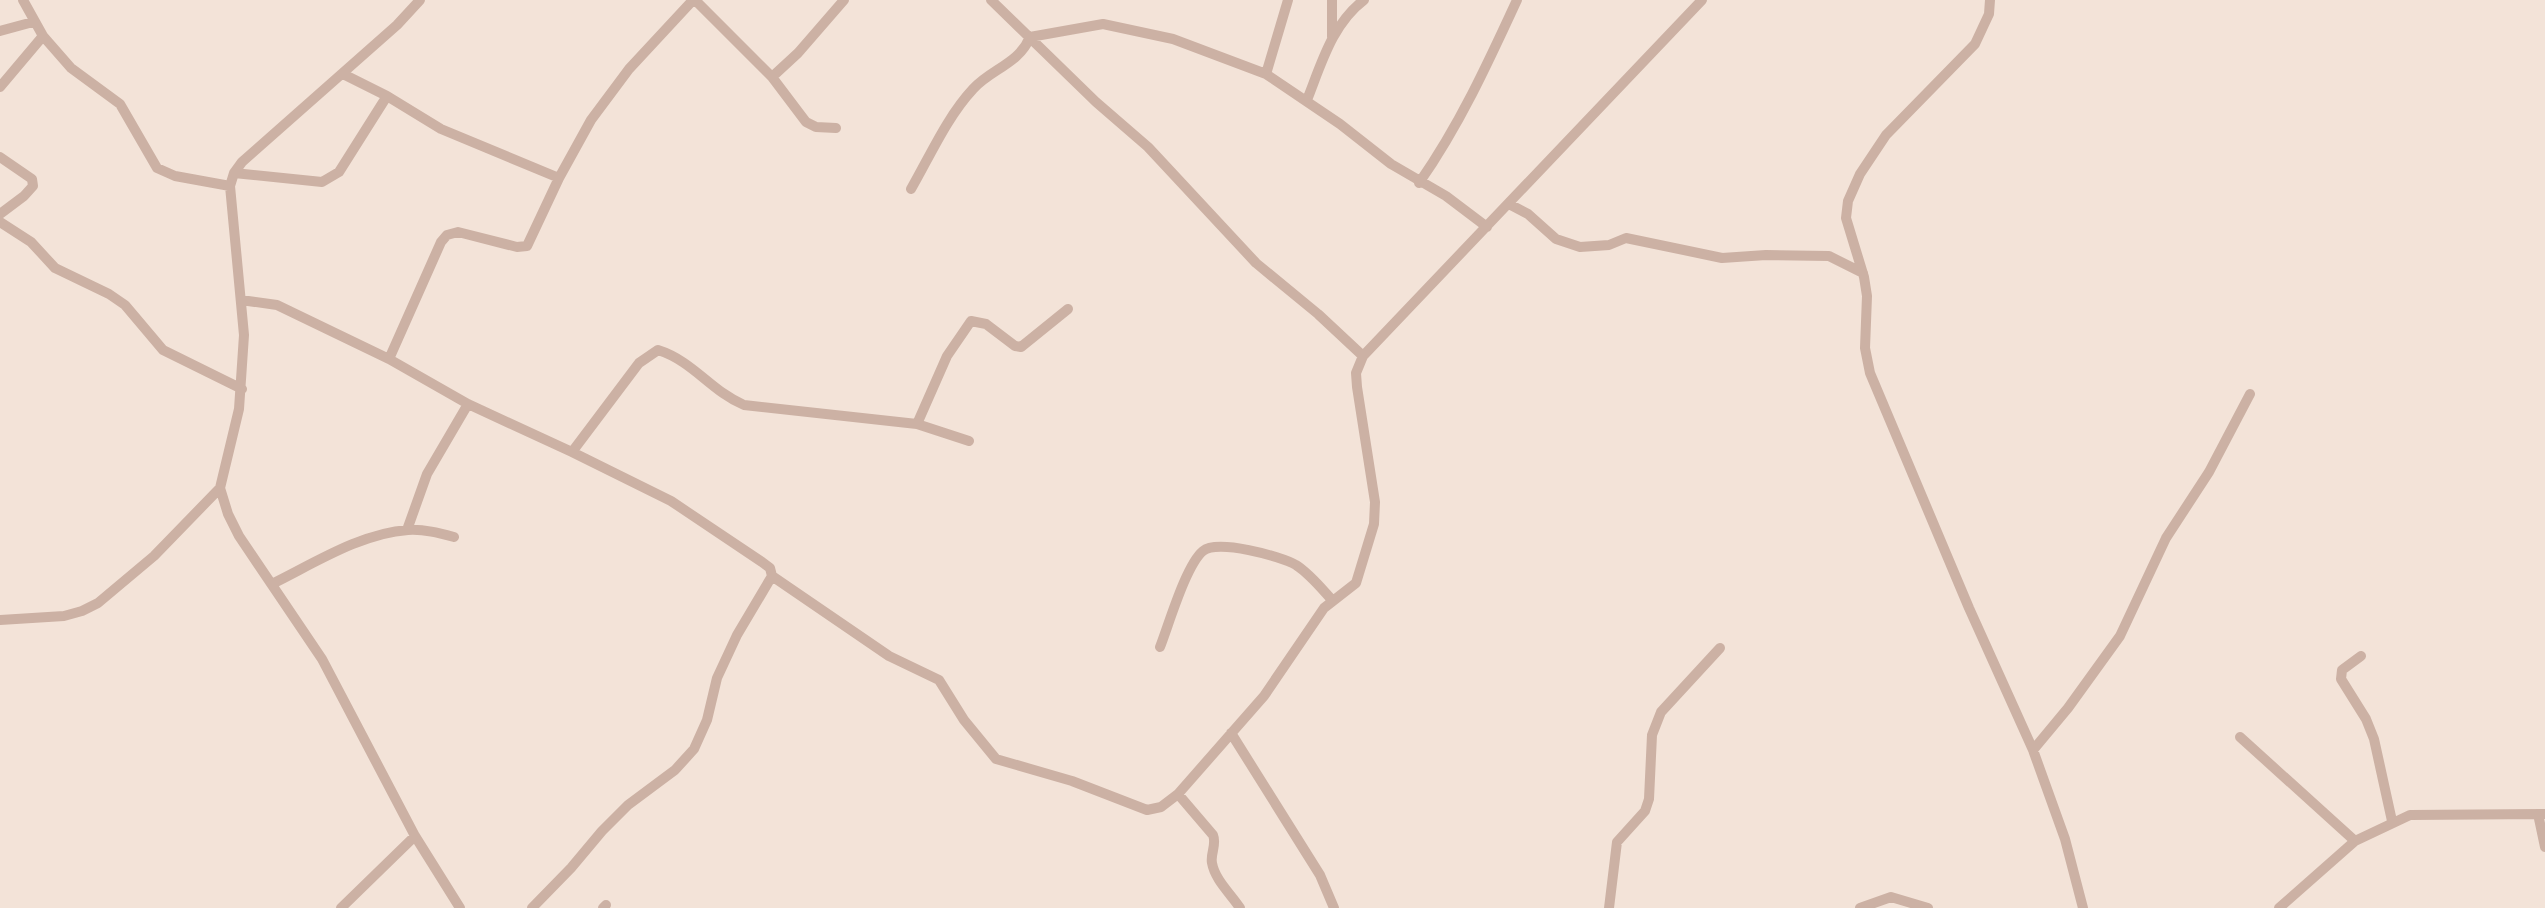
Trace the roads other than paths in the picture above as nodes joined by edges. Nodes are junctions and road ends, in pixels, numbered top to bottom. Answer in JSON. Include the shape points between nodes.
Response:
{"nodes":[{"id":1,"x":23,"y":0,"type":"edge"},
{"id":2,"x":420,"y":0,"type":"edge"},
{"id":3,"x":694,"y":0,"type":"edge"},
{"id":4,"x":844,"y":0,"type":"edge"},
{"id":5,"x":991,"y":0,"type":"edge"},
{"id":6,"x":1288,"y":0,"type":"edge"},
{"id":7,"x":1332,"y":0,"type":"edge"},
{"id":8,"x":1364,"y":0,"type":"edge"},
{"id":9,"x":1517,"y":0,"type":"edge"},
{"id":10,"x":1702,"y":0,"type":"edge"},
{"id":11,"x":1990,"y":0,"type":"edge"},
{"id":12,"x":33,"y":22,"type":"junction"},
{"id":13,"x":0,"y":31,"type":"edge"},
{"id":14,"x":42,"y":36,"type":"junction"},
{"id":15,"x":1030,"y":37,"type":"junction"},
{"id":16,"x":1332,"y":38,"type":"junction"},
{"id":17,"x":343,"y":74,"type":"junction"},
{"id":18,"x":1266,"y":74,"type":"junction"},
{"id":19,"x":772,"y":77,"type":"junction"},
{"id":20,"x":0,"y":87,"type":"edge"},
{"id":21,"x":387,"y":96,"type":"junction"},
{"id":22,"x":1307,"y":100,"type":"junction"},
{"id":23,"x":836,"y":128,"type":"dead end"},
{"id":24,"x":0,"y":157,"type":"edge"},
{"id":25,"x":234,"y":173,"type":"junction"},
{"id":26,"x":559,"y":178,"type":"junction"},
{"id":27,"x":1419,"y":183,"type":"junction"},
{"id":28,"x":230,"y":186,"type":"junction"},
{"id":29,"x":911,"y":189,"type":"dead end"},
{"id":30,"x":1509,"y":204,"type":"junction"},
{"id":31,"x":0,"y":214,"type":"edge"},
{"id":32,"x":0,"y":222,"type":"edge"},
{"id":33,"x":1487,"y":227,"type":"junction"},
{"id":34,"x":1863,"y":273,"type":"junction"},
{"id":35,"x":241,"y":300,"type":"junction"},
{"id":36,"x":1068,"y":309,"type":"dead end"},
{"id":37,"x":1363,"y":356,"type":"junction"},
{"id":38,"x":389,"y":359,"type":"junction"},
{"id":39,"x":242,"y":389,"type":"junction"},
{"id":40,"x":2250,"y":394,"type":"dead end"},
{"id":41,"x":468,"y":404,"type":"junction"},
{"id":42,"x":917,"y":424,"type":"junction"},
{"id":43,"x":969,"y":441,"type":"dead end"},
{"id":44,"x":572,"y":452,"type":"junction"},
{"id":45,"x":220,"y":488,"type":"junction"},
{"id":46,"x":407,"y":530,"type":"junction"},
{"id":47,"x":454,"y":537,"type":"dead end"},
{"id":48,"x":772,"y":576,"type":"junction"},
{"id":49,"x":272,"y":584,"type":"junction"},
{"id":50,"x":1332,"y":600,"type":"junction"},
{"id":51,"x":0,"y":620,"type":"edge"},
{"id":52,"x":1160,"y":647,"type":"dead end"},
{"id":53,"x":1719,"y":648,"type":"dead end"},
{"id":54,"x":2361,"y":656,"type":"dead end"},
{"id":55,"x":1231,"y":733,"type":"junction"},
{"id":56,"x":2240,"y":737,"type":"dead end"},
{"id":57,"x":2033,"y":750,"type":"junction"},
{"id":58,"x":1178,"y":794,"type":"junction"},
{"id":59,"x":2542,"y":814,"type":"edge"},
{"id":60,"x":2392,"y":821,"type":"junction"},
{"id":61,"x":415,"y":836,"type":"junction"},
{"id":62,"x":2355,"y":841,"type":"junction"},
{"id":63,"x":2545,"y":847,"type":"edge"},
{"id":64,"x":341,"y":908,"type":"edge"},
{"id":65,"x":460,"y":908,"type":"edge"},
{"id":66,"x":532,"y":908,"type":"edge"},
{"id":67,"x":1240,"y":908,"type":"edge"},
{"id":68,"x":1334,"y":908,"type":"edge"},
{"id":69,"x":1609,"y":908,"type":"edge"},
{"id":70,"x":1860,"y":908,"type":"edge"},
{"id":71,"x":1928,"y":908,"type":"edge"},
{"id":72,"x":2083,"y":908,"type":"edge"},
{"id":73,"x":2279,"y":908,"type":"edge"}],
"edges":[{"from":1,"to":12,"type":"street"},
{"from":2,"to":17,"type":"street"},
{"from":3,"to":19,"type":"street"},
{"from":3,"to":26,"type":"street","via":[[629,69],[591,120]]},
{"from":4,"to":19,"type":"street"},
{"from":5,"to":15,"type":"street"},
{"from":6,"to":18,"type":"street"},
{"from":7,"to":16,"type":"street"},
{"from":8,"to":16,"type":"street","via":[[1350,11]]},
{"from":9,"to":27,"type":"street","via":[[1482,77]]},
{"from":10,"to":30,"type":"street"},
{"from":11,"to":34,"type":"street","via":[[1989,14],[1975,44],[1886,135],[1860,174],[1848,201],[1846,218]]},
{"from":12,"to":13,"type":"street"},
{"from":12,"to":14,"type":"street"},
{"from":14,"to":20,"type":"street"},
{"from":14,"to":28,"type":"street","via":[[71,68],[120,104],[157,168],[176,176]]},
{"from":15,"to":18,"type":"street","via":[[1103,24],[1173,39]]},
{"from":15,"to":29,"type":"street","via":[[1017,58],[988,75],[967,97]]},
{"from":15,"to":37,"type":"street","via":[[1148,147],[1249,256]]},
{"from":16,"to":22,"type":"street"},
{"from":17,"to":21,"type":"street"},
{"from":17,"to":25,"type":"street"},
{"from":18,"to":22,"type":"street"},
{"from":19,"to":23,"type":"street","via":[[806,122]]},
{"from":21,"to":25,"type":"street","via":[[339,172],[329,179],[322,182]]},
{"from":21,"to":26,"type":"street","via":[[441,129]]},
{"from":22,"to":27,"type":"street"},
{"from":24,"to":31,"type":"street","via":[[26,173],[33,186]]},
{"from":25,"to":28,"type":"street"},
{"from":26,"to":38,"type":"street","via":[[527,246],[458,232],[447,235]]},
{"from":27,"to":33,"type":"street","via":[[1446,196]]},
{"from":28,"to":35,"type":"street"},
{"from":30,"to":33,"type":"street"},
{"from":30,"to":34,"type":"street","via":[[1528,214],[1556,239],[1580,247],[1609,245],[1626,238],[1722,258],[1829,256]]},
{"from":32,"to":39,"type":"street","via":[[26,237],[55,268],[125,305],[163,350]]},
{"from":33,"to":37,"type":"street"},
{"from":34,"to":57,"type":"street","via":[[1867,296],[1865,348],[1870,373]]},
{"from":35,"to":38,"type":"street","via":[[277,305]]},
{"from":35,"to":39,"type":"street"},
{"from":36,"to":42,"type":"street","via":[[1021,347],[986,324],[971,321],[947,356]]},
{"from":37,"to":50,"type":"street","via":[[1356,373],[1372,477],[1374,524],[1356,583]]},
{"from":38,"to":41,"type":"street"},
{"from":39,"to":45,"type":"street"},
{"from":40,"to":57,"type":"street","via":[[2209,472],[2166,538],[2120,636]]},
{"from":41,"to":44,"type":"street"},
{"from":41,"to":46,"type":"street","via":[[427,474]]},
{"from":42,"to":43,"type":"street"},
{"from":42,"to":44,"type":"street","via":[[744,405],[729,399],[677,356],[658,350],[639,363]]},
{"from":44,"to":48,"type":"street","via":[[671,501],[762,562],[770,568]]},
{"from":45,"to":49,"type":"street","via":[[239,537]]},
{"from":45,"to":51,"type":"street","via":[[154,556],[98,603],[64,616]]},
{"from":46,"to":47,"type":"street"},
{"from":46,"to":49,"type":"street","via":[[360,542]]},
{"from":48,"to":58,"type":"street","via":[[889,656],[939,680],[964,720],[996,759],[1072,781],[1147,810],[1161,807]]},
{"from":48,"to":66,"type":"street","via":[[717,678],[694,749],[675,770],[608,824]]},
{"from":49,"to":61,"type":"street","via":[[322,659]]},
{"from":50,"to":52,"type":"street","via":[[1308,573],[1287,560],[1222,545],[1210,546],[1194,561]]},
{"from":50,"to":55,"type":"street","via":[[1264,696]]},
{"from":53,"to":69,"type":"street","via":[[1655,723],[1648,799],[1645,811],[1617,842]]},
{"from":54,"to":60,"type":"street","via":[[2342,670],[2341,679],[2374,739]]},
{"from":55,"to":58,"type":"street"},
{"from":55,"to":68,"type":"street","via":[[1320,875]]},
{"from":56,"to":62,"type":"street"},
{"from":57,"to":72,"type":"street","via":[[2065,839]]},
{"from":58,"to":67,"type":"street","via":[[1213,835],[1214,870]]},
{"from":59,"to":60,"type":"street","via":[[2410,814]]},
{"from":59,"to":63,"type":"street"},
{"from":60,"to":62,"type":"street"},
{"from":61,"to":64,"type":"street"},
{"from":61,"to":65,"type":"street"},
{"from":62,"to":73,"type":"street"},
{"from":70,"to":71,"type":"street","via":[[1891,897]]}]}
